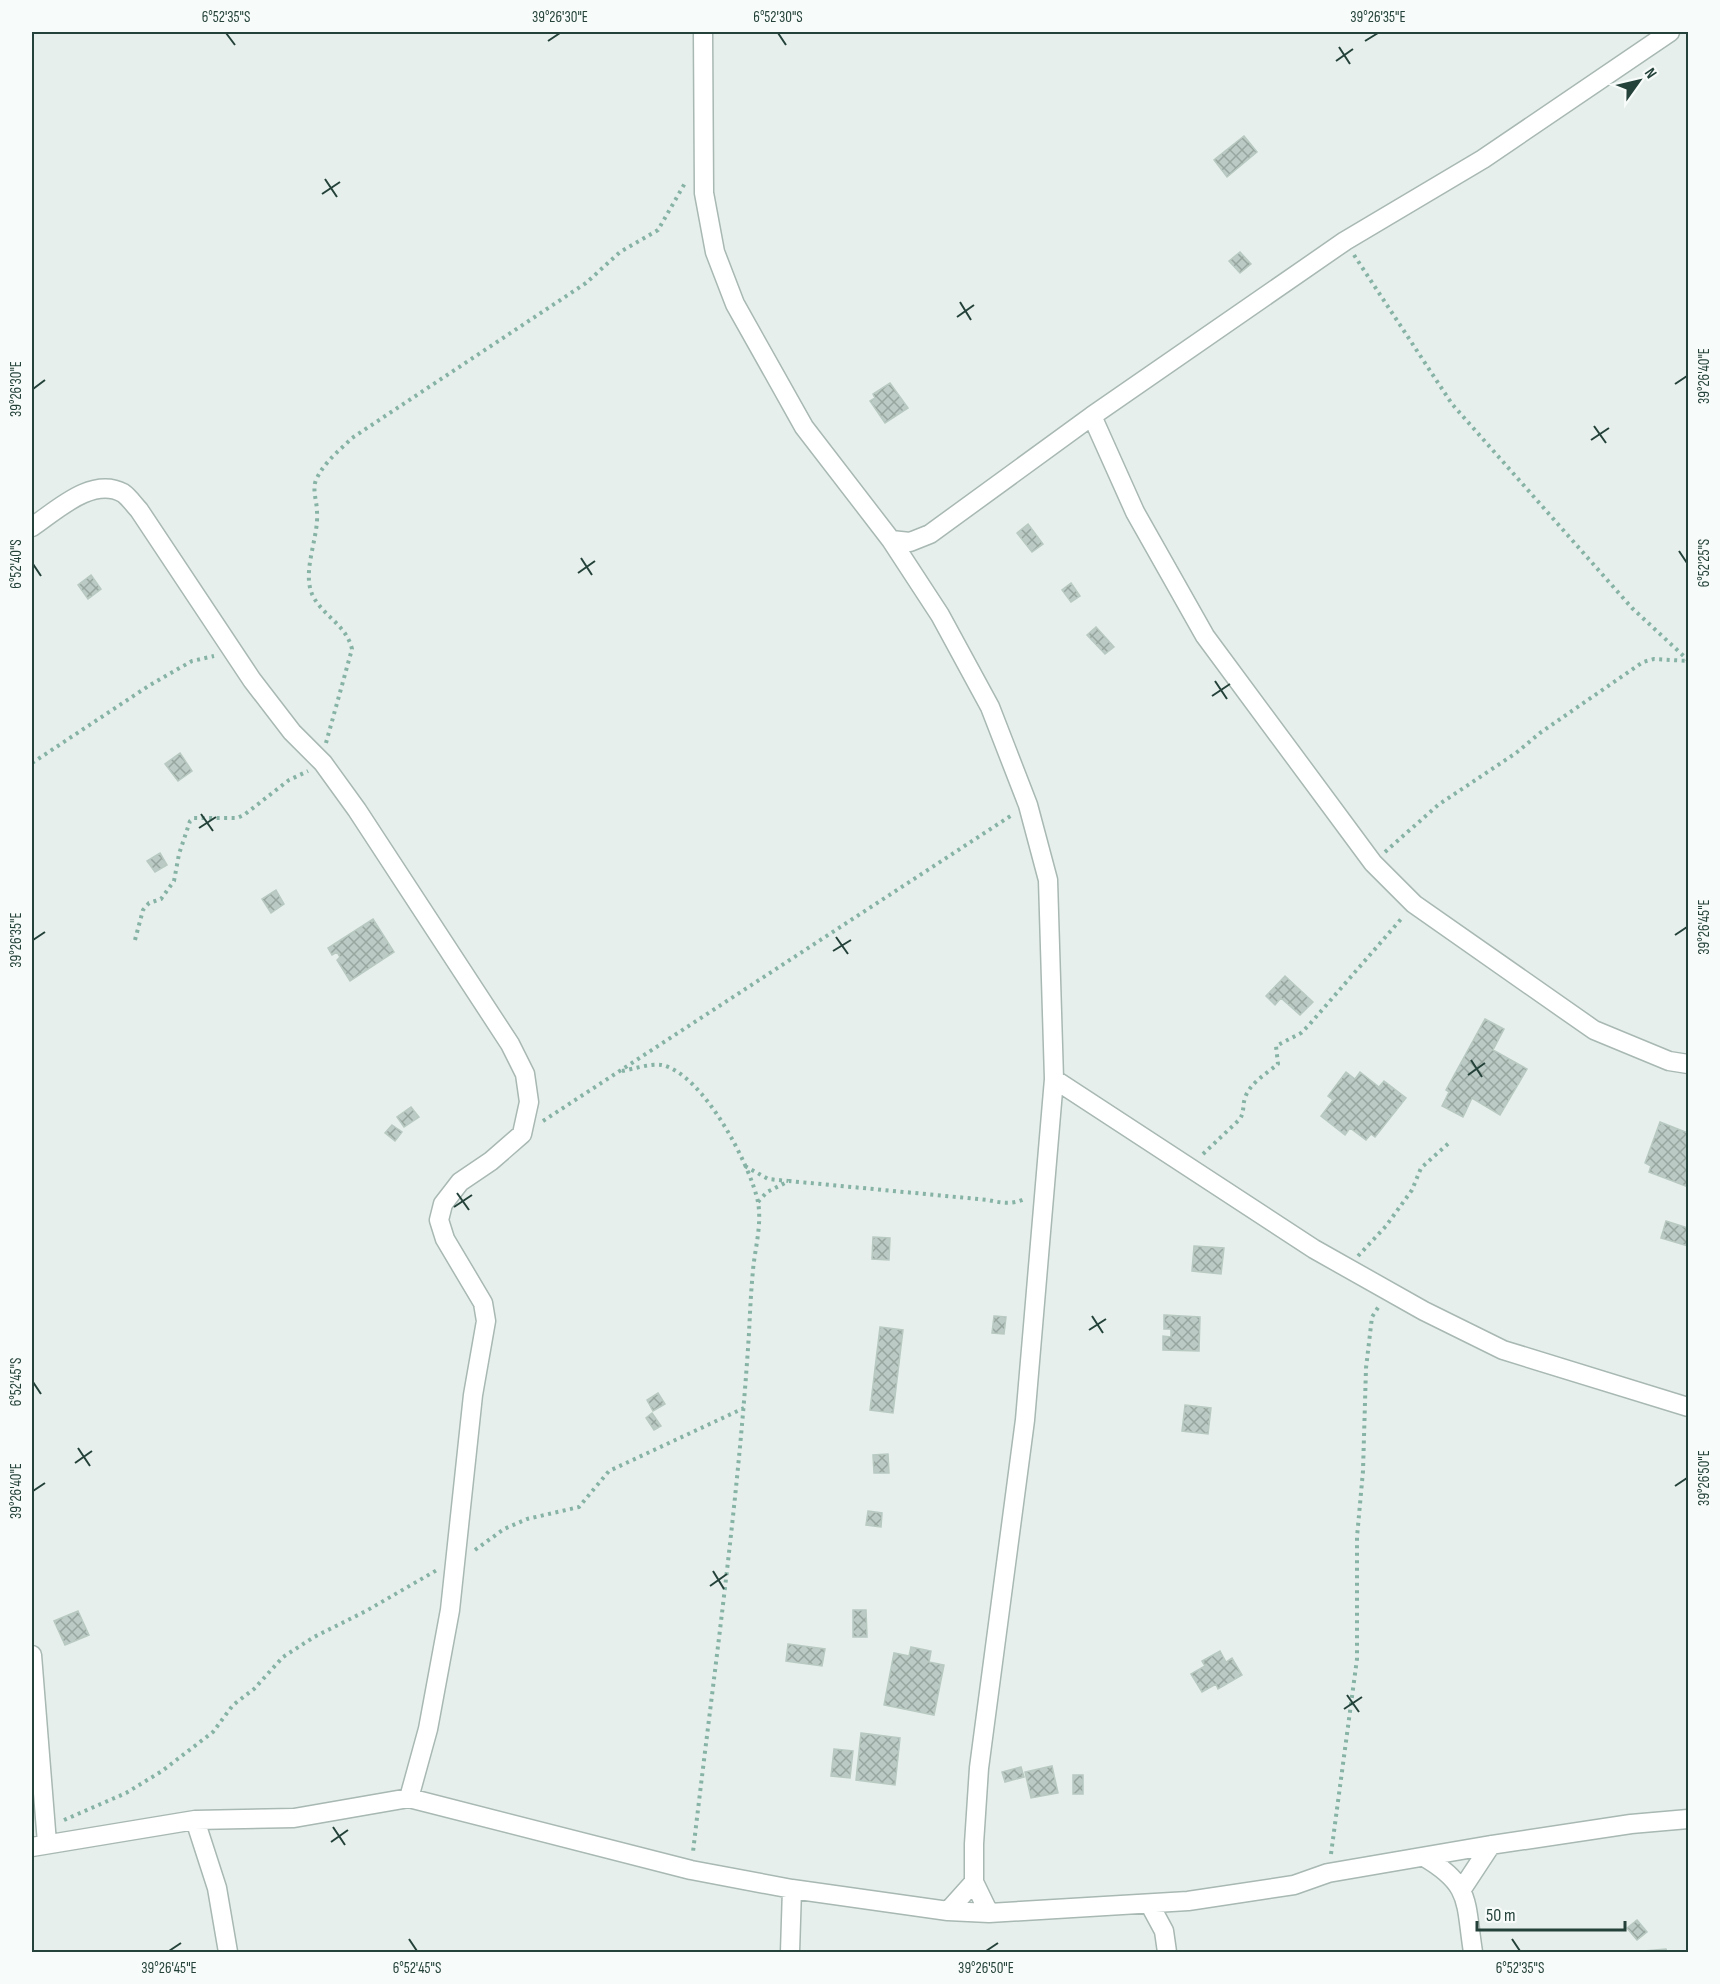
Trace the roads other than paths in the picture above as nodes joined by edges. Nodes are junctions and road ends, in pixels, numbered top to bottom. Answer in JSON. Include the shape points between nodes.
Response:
{"nodes":[{"id":1,"x":703,"y":32,"type":"edge"},
{"id":2,"x":1662,"y":34,"type":"edge"},
{"id":3,"x":1092,"y":416,"type":"junction"},
{"id":4,"x":32,"y":527,"type":"edge"},
{"id":5,"x":891,"y":540,"type":"junction"},
{"id":6,"x":1689,"y":1064,"type":"edge"},
{"id":7,"x":1054,"y":1079,"type":"junction"},
{"id":8,"x":1689,"y":1407,"type":"edge"},
{"id":9,"x":32,"y":1655,"type":"edge"},
{"id":10,"x":409,"y":1798,"type":"junction"},
{"id":11,"x":1689,"y":1819,"type":"edge"},
{"id":12,"x":195,"y":1820,"type":"junction"},
{"id":13,"x":41,"y":1840,"type":"edge"},
{"id":14,"x":1491,"y":1845,"type":"junction"},
{"id":15,"x":1424,"y":1857,"type":"junction"},
{"id":16,"x":974,"y":1882,"type":"junction"},
{"id":17,"x":792,"y":1889,"type":"junction"},
{"id":18,"x":1462,"y":1889,"type":"junction"},
{"id":19,"x":1188,"y":1901,"type":"junction"},
{"id":20,"x":1150,"y":1905,"type":"junction"},
{"id":21,"x":948,"y":1911,"type":"junction"},
{"id":22,"x":989,"y":1913,"type":"junction"},
{"id":23,"x":1164,"y":1931,"type":"junction"},
{"id":24,"x":228,"y":1953,"type":"edge"},
{"id":25,"x":790,"y":1953,"type":"edge"},
{"id":26,"x":1167,"y":1953,"type":"edge"},
{"id":27,"x":1473,"y":1953,"type":"edge"}],
"edges":[{"from":1,"to":5,"type":"street","via":[[704,193],[715,252],[735,304],[804,428]]},
{"from":2,"to":3,"type":"street","via":[[1483,159],[1345,241]]},
{"from":3,"to":5,"type":"street","via":[[930,534],[910,542]]},
{"from":3,"to":6,"type":"street","via":[[1135,512],[1205,636],[1373,862],[1414,904],[1594,1030],[1669,1061]]},
{"from":4,"to":10,"type":"street","via":[[94,488],[110,488],[125,494],[292,732],[322,763],[357,810],[510,1044],[525,1074],[529,1102],[522,1134],[460,1182],[443,1204],[440,1220],[445,1239],[483,1303],[486,1322],[473,1395],[450,1610],[428,1729]]},
{"from":5,"to":7,"type":"street","via":[[940,615],[990,707],[1028,805],[1048,880]]},
{"from":7,"to":8,"type":"street","via":[[1314,1249],[1424,1311],[1503,1350]]},
{"from":7,"to":16,"type":"street","via":[[1025,1420],[979,1768]]},
{"from":9,"to":13,"type":"street"},
{"from":10,"to":12,"type":"street","via":[[294,1818]]},
{"from":10,"to":17,"type":"street","via":[[691,1870]]},
{"from":11,"to":14,"type":"street"},
{"from":12,"to":13,"type":"street"},
{"from":12,"to":24,"type":"street","via":[[217,1888]]},
{"from":14,"to":15,"type":"street"},
{"from":14,"to":18,"type":"street"},
{"from":15,"to":18,"type":"street","via":[[1448,1871]]},
{"from":15,"to":19,"type":"street","via":[[1328,1873],[1294,1885]]},
{"from":16,"to":21,"type":"street"},
{"from":16,"to":22,"type":"street"},
{"from":17,"to":21,"type":"street"},
{"from":17,"to":25,"type":"street"},
{"from":18,"to":27,"type":"street"},
{"from":19,"to":20,"type":"street"},
{"from":19,"to":23,"type":"street"},
{"from":20,"to":22,"type":"street"},
{"from":20,"to":23,"type":"street"},
{"from":21,"to":22,"type":"street"},
{"from":23,"to":26,"type":"street"}]}
